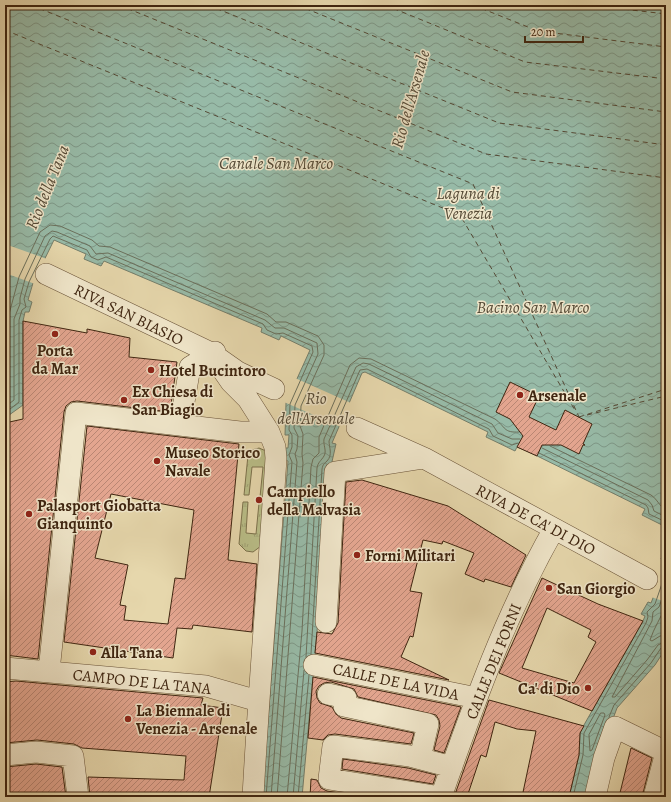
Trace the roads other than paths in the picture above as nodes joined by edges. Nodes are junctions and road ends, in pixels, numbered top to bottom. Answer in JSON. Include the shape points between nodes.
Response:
{"nodes":[{"id":1,"x":46,"y":274,"type":"dead end"},
{"id":2,"x":213,"y":353,"type":"junction"},
{"id":3,"x":274,"y":389,"type":"dead end"},
{"id":4,"x":177,"y":424,"type":"junction"},
{"id":5,"x":357,"y":428,"type":"dead end"},
{"id":6,"x":270,"y":434,"type":"junction"},
{"id":7,"x":424,"y":454,"type":"junction"},
{"id":8,"x":554,"y":529,"type":"junction"},
{"id":9,"x":647,"y":579,"type":"dead end"},
{"id":10,"x":326,"y":622,"type":"dead end"},
{"id":11,"x":314,"y":665,"type":"dead end"},
{"id":12,"x":5,"y":668,"type":"edge"},
{"id":13,"x":49,"y":671,"type":"junction"},
{"id":14,"x":328,"y":694,"type":"dead end"},
{"id":15,"x":477,"y":698,"type":"junction"},
{"id":16,"x":258,"y":701,"type":"junction"},
{"id":17,"x":666,"y":752,"type":"edge"},
{"id":18,"x":5,"y":755,"type":"edge"},
{"id":19,"x":420,"y":758,"type":"junction"},
{"id":20,"x":452,"y":767,"type":"junction"},
{"id":21,"x":336,"y":789,"type":"edge"},
{"id":22,"x":78,"y":797,"type":"edge"},
{"id":23,"x":253,"y":797,"type":"edge"},
{"id":24,"x":441,"y":797,"type":"edge"},
{"id":25,"x":596,"y":797,"type":"edge"},
{"id":26,"x":654,"y":797,"type":"edge"}],
"edges":[{"from":1,"to":2,"type":"street","name":"RIVA SAN BIASIO"},
{"from":2,"to":3,"type":"street","name":"RIVA SAN BIASIO","via":[[238,372]]},
{"from":2,"to":4,"type":"street","via":[[190,367]]},
{"from":2,"to":6,"type":"street","name":"RIVA SAN BIASIO","via":[[231,382],[248,399]]},
{"from":4,"to":6,"type":"street","via":[[221,431]]},
{"from":4,"to":13,"type":"street","via":[[76,413]]},
{"from":5,"to":7,"type":"street","name":"RIVA DE CA' DI DIO"},
{"from":6,"to":16,"type":"street","via":[[276,458]]},
{"from":7,"to":8,"type":"street","name":"RIVA DE CA' DI DIO"},
{"from":7,"to":10,"type":"street","via":[[333,470]]},
{"from":8,"to":9,"type":"street","name":"RIVA DE CA' DI DIO"},
{"from":8,"to":15,"type":"street","name":"CALLE DEI FORNI","via":[[530,572]]},
{"from":11,"to":15,"type":"street","name":"CALLE DE LA VIDA"},
{"from":12,"to":13,"type":"street","name":"CAMPO DE LA TANA"},
{"from":13,"to":16,"type":"street","name":"CAMPO DE LA TANA","via":[[206,686]]},
{"from":14,"to":19,"type":"street","via":[[346,698],[344,706],[428,724]]},
{"from":15,"to":20,"type":"street","name":"CALLE DEI FORNI"},
{"from":16,"to":23,"type":"street"},
{"from":17,"to":25,"type":"street","via":[[615,727],[604,758]]},
{"from":17,"to":26,"type":"street"},
{"from":18,"to":22,"type":"street","via":[[36,752],[73,756]]},
{"from":19,"to":20,"type":"street"},
{"from":19,"to":21,"type":"street","via":[[333,746],[330,780]]},
{"from":20,"to":24,"type":"street","name":"CALLE DEI FORNI"},
{"from":21,"to":24,"type":"street"}]}
